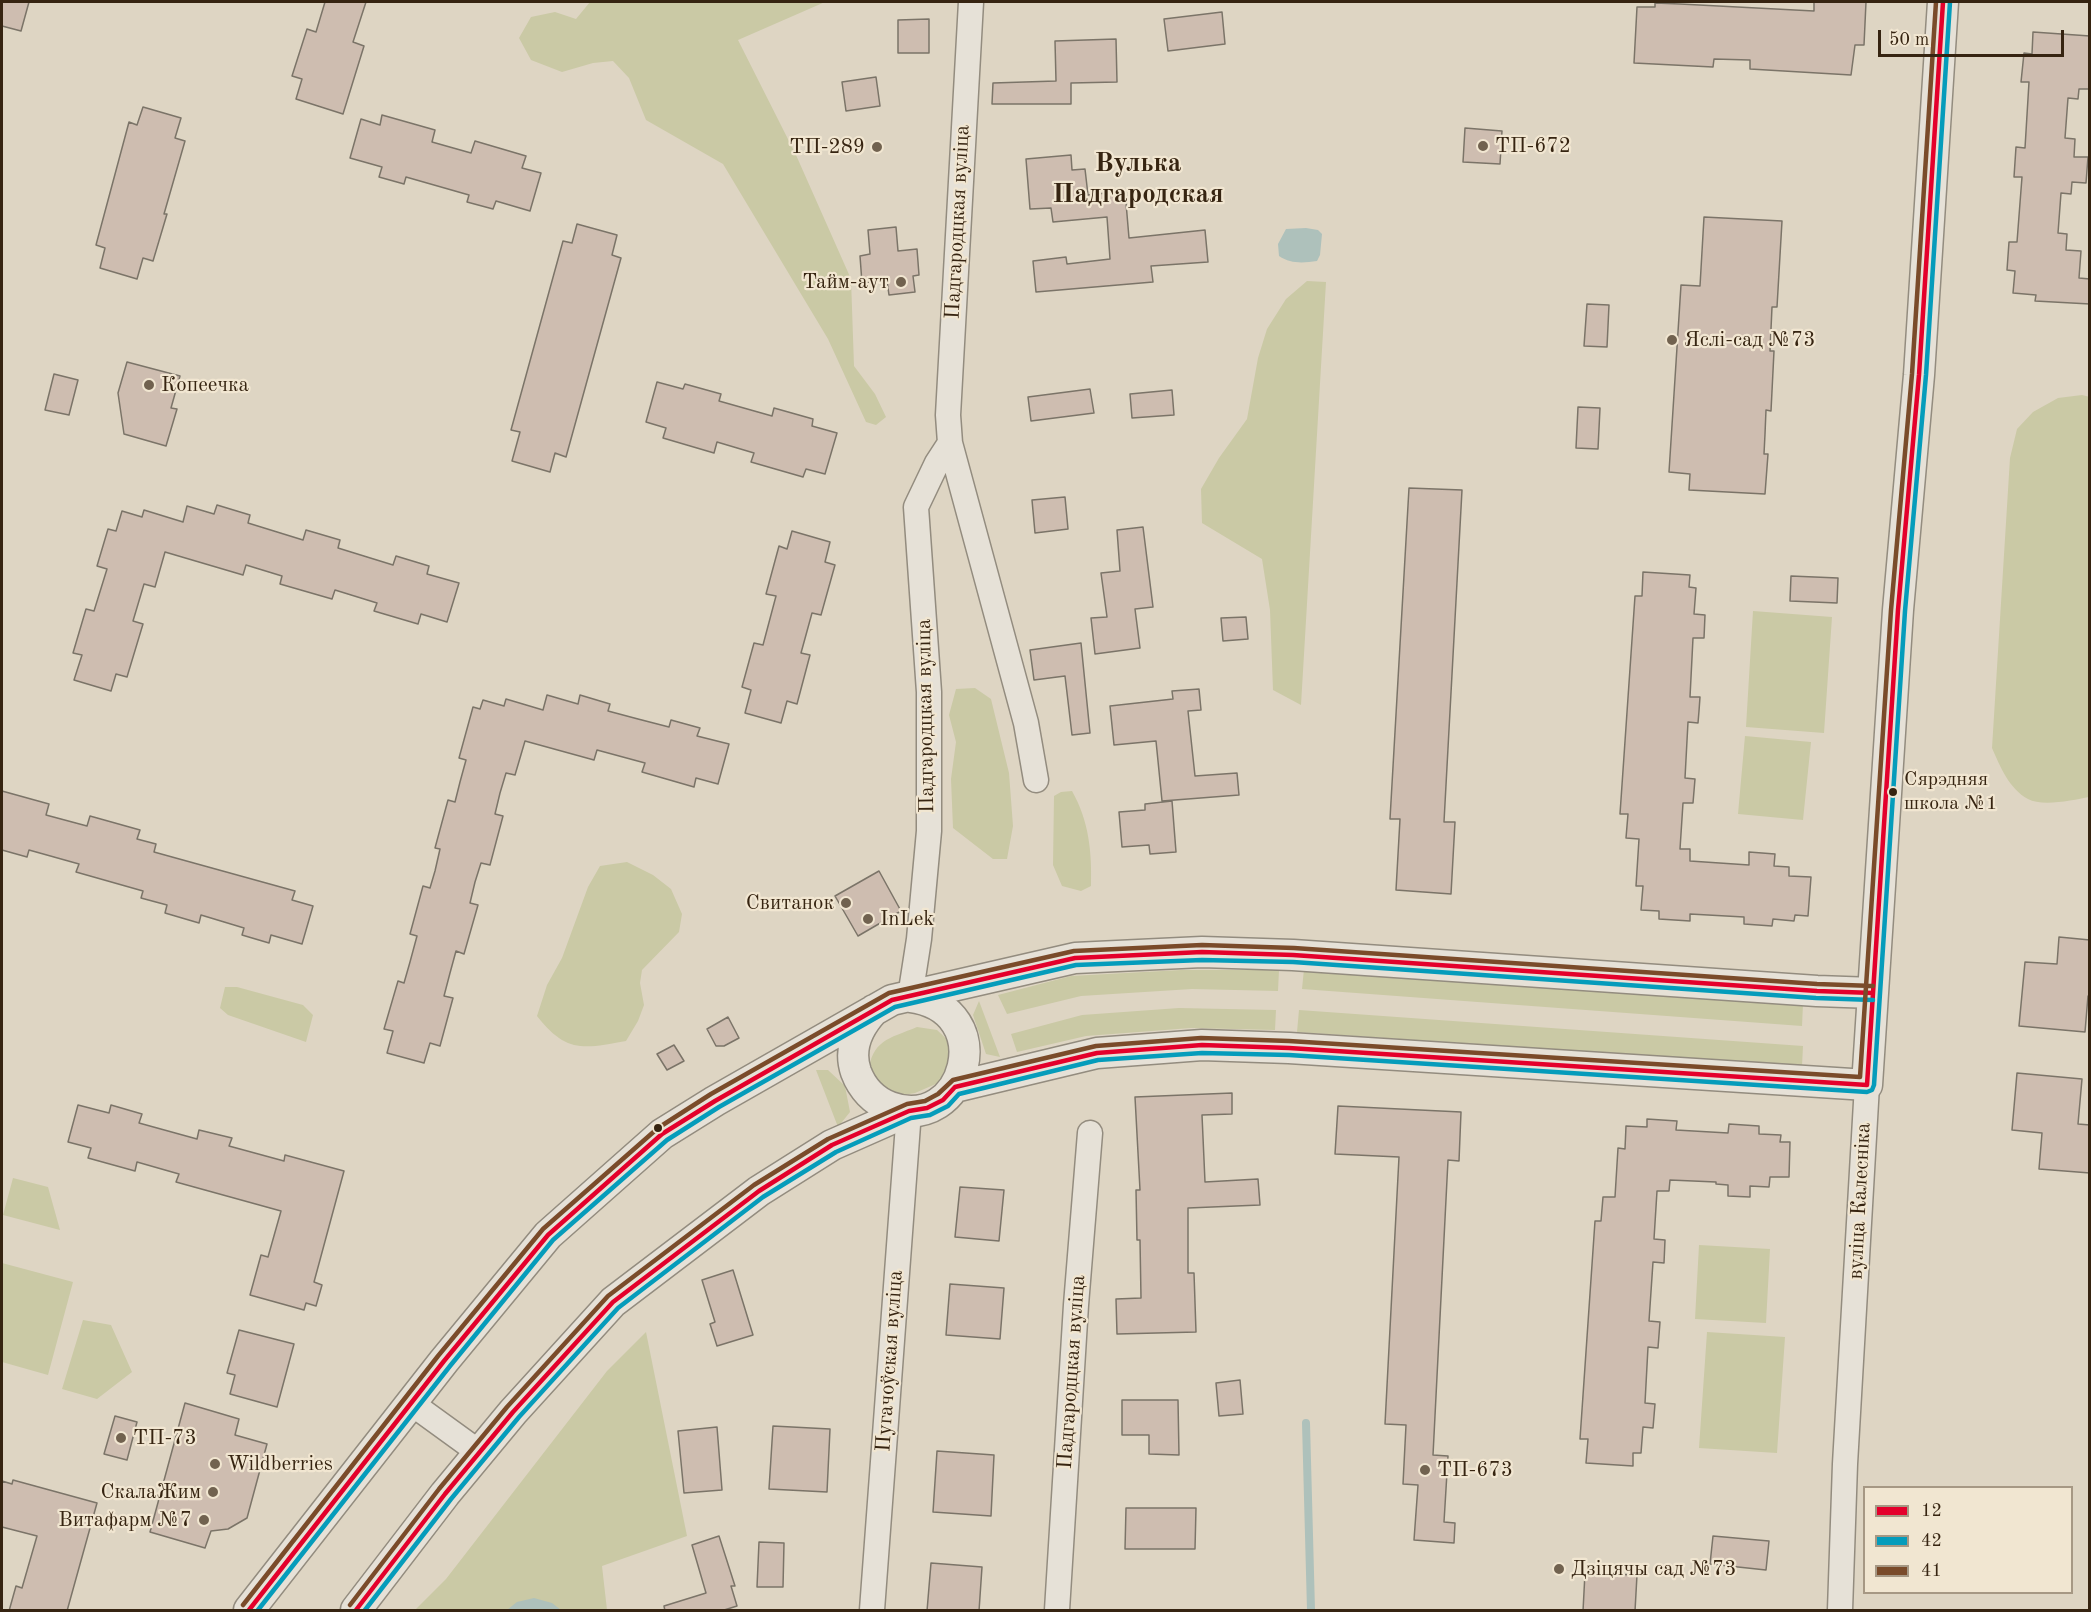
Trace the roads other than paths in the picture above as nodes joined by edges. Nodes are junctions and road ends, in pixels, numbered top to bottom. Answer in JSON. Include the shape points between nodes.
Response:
{"nodes":[{"id":1,"x":971,"y":2,"type":"edge"},
{"id":2,"x":1943,"y":2,"type":"edge"},
{"id":3,"x":950,"y":443,"type":"junction"},
{"id":4,"x":1036,"y":780,"type":"dead end"},
{"id":5,"x":1873,"y":993,"type":"junction"},
{"id":6,"x":910,"y":997,"type":"junction"},
{"id":7,"x":876,"y":1008,"type":"junction"},
{"id":8,"x":1867,"y":1085,"type":"junction"},
{"id":9,"x":956,"y":1087,"type":"junction"},
{"id":10,"x":909,"y":1111,"type":"junction"},
{"id":11,"x":1090,"y":1133,"type":"dead end"},
{"id":12,"x":411,"y":1403,"type":"junction"},
{"id":13,"x":480,"y":1453,"type":"junction"},
{"id":14,"x":249,"y":1611,"type":"edge"},
{"id":15,"x":356,"y":1611,"type":"edge"},
{"id":16,"x":872,"y":1611,"type":"edge"},
{"id":17,"x":1057,"y":1611,"type":"edge"},
{"id":18,"x":1840,"y":1611,"type":"edge"}],
"edges":[{"from":1,"to":3,"type":"street","name":"Падгародцкая вуліца","via":[[948,415]]},
{"from":2,"to":5,"type":"street","name":"вуліца Калесніка"},
{"from":3,"to":4,"type":"street","name":"Падгародцкая вуліца","via":[[1026,723]]},
{"from":3,"to":6,"type":"street","name":"Падгародцкая вуліца","via":[[916,507],[929,692],[929,831],[920,939]]},
{"from":5,"to":6,"type":"street","via":[[1202,952],[1076,958]]},
{"from":5,"to":8,"type":"street","name":"вуліца Калесніка"},
{"from":6,"to":7,"type":"street"},
{"from":6,"to":9,"type":"street","via":[[933,1002],[958,1024],[966,1056]]},
{"from":7,"to":10,"type":"street","via":[[855,1038],[855,1071],[874,1098]]},
{"from":7,"to":12,"type":"street","via":[[662,1134],[548,1234]]},
{"from":8,"to":9,"type":"street","via":[[1202,1045],[1097,1053]]},
{"from":8,"to":18,"type":"street","name":"вуліца Калесніка"},
{"from":9,"to":10,"type":"street","via":[[943,1100]]},
{"from":10,"to":13,"type":"street","via":[[832,1145],[759,1191],[613,1302]]},
{"from":10,"to":16,"type":"street","name":"Пугачоўская вуліца"},
{"from":11,"to":17,"type":"street","name":"Падгародцкая вуліца"},
{"from":12,"to":13,"type":"street"},
{"from":12,"to":14,"type":"street"},
{"from":13,"to":15,"type":"street"}]}
